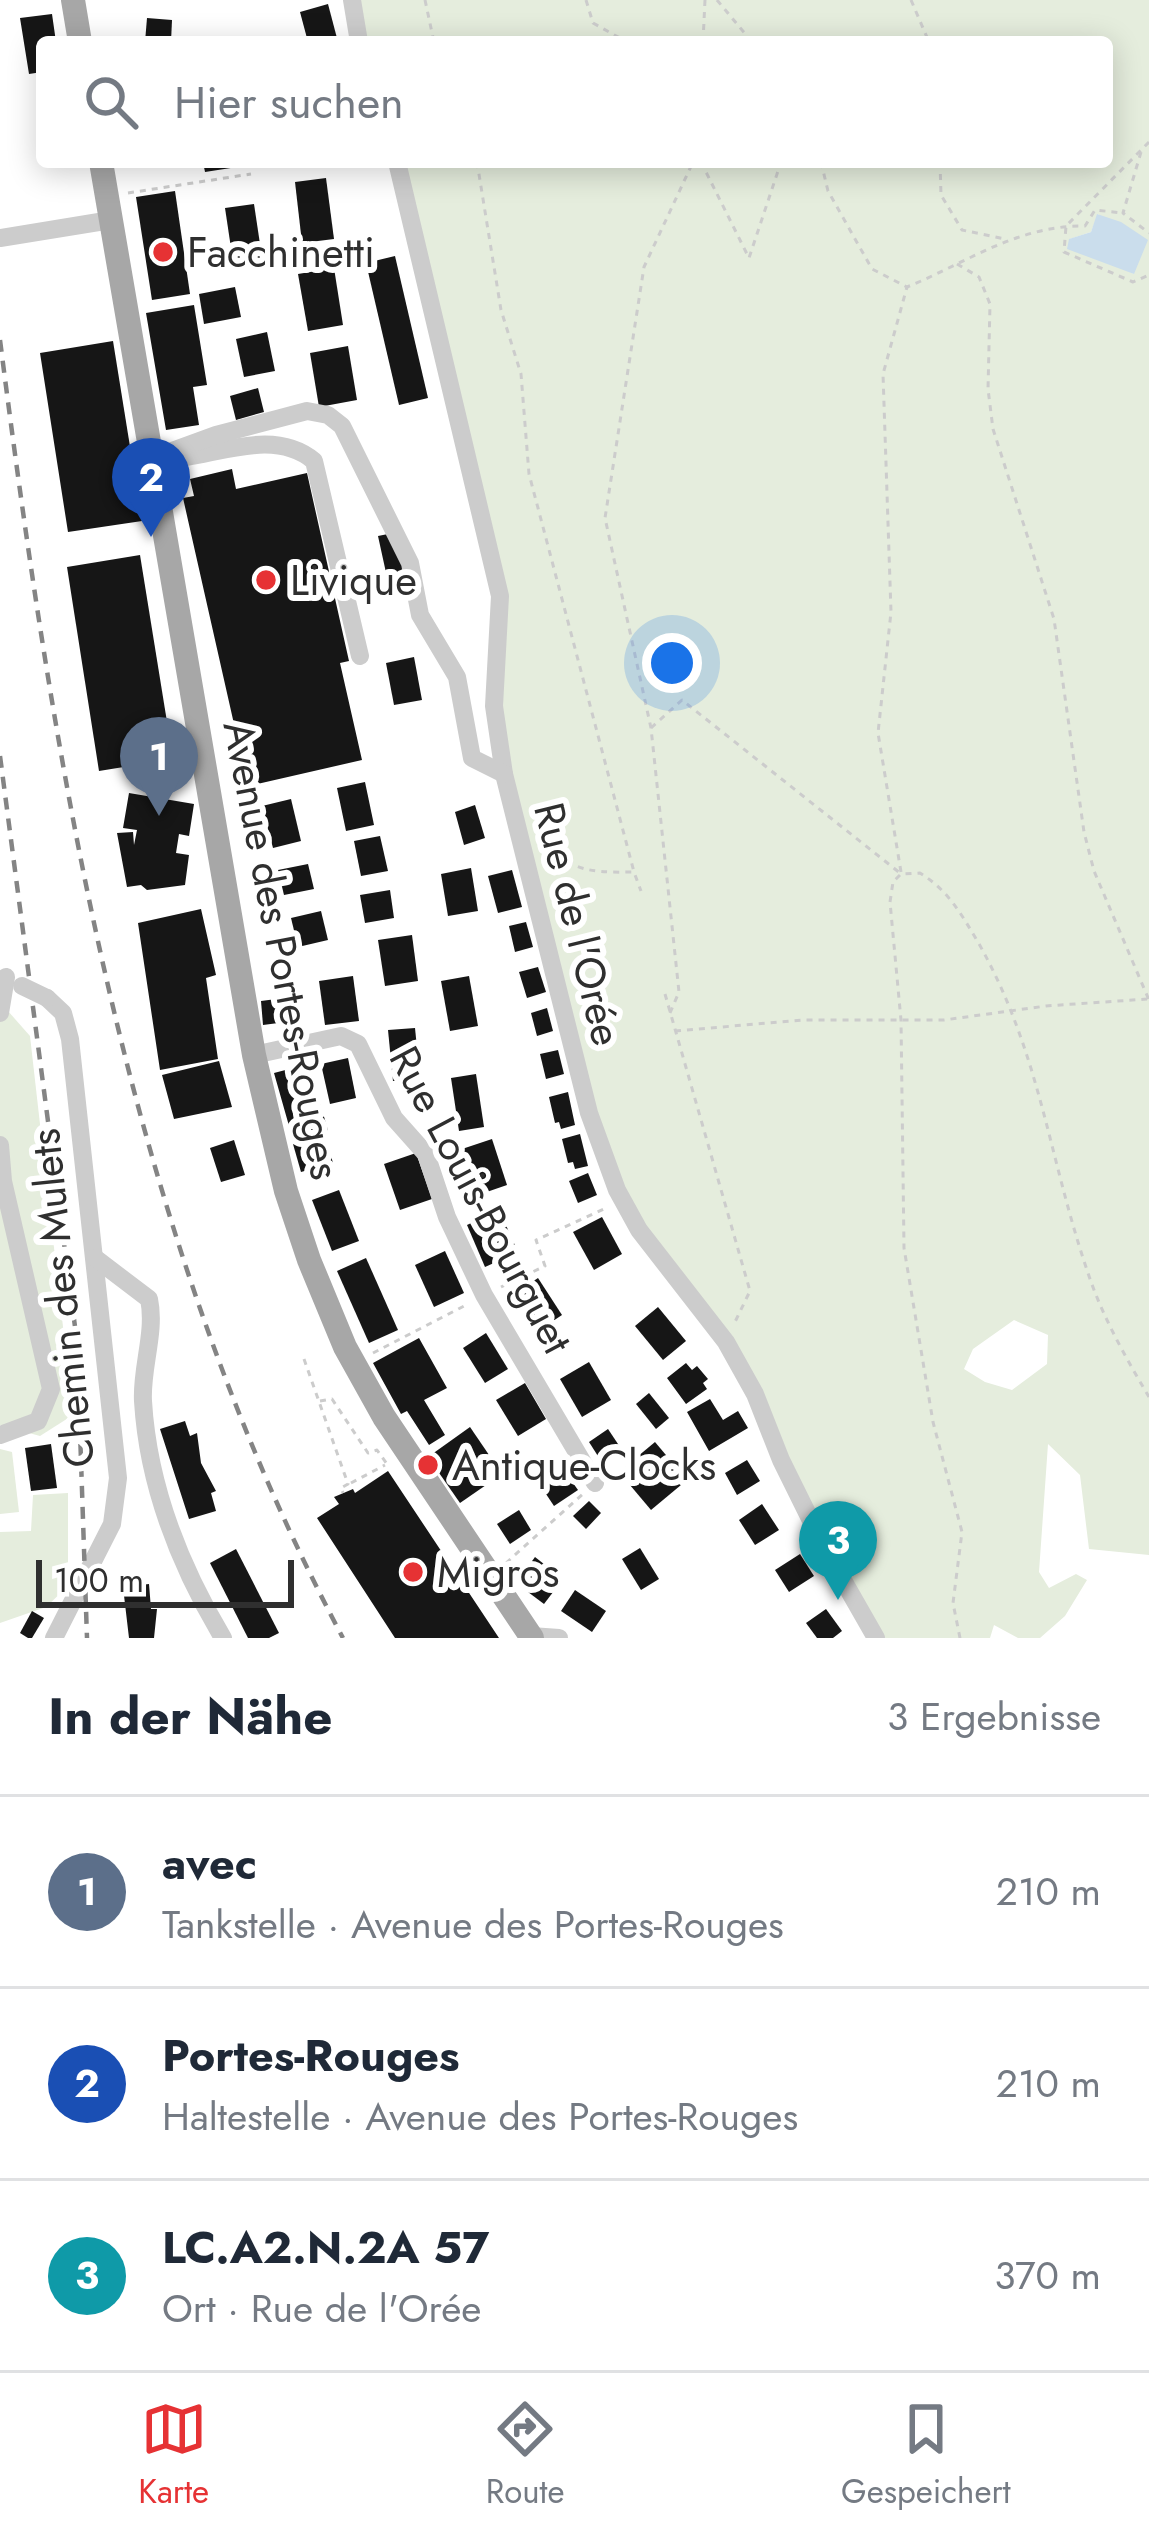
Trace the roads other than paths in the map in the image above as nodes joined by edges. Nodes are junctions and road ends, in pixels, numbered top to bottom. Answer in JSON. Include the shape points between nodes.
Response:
{"nodes":[{"id":1,"x":73,"y":0,"type":"edge"},
{"id":2,"x":352,"y":0,"type":"edge"},
{"id":3,"x":79,"y":36,"type":"edge"},
{"id":4,"x":358,"y":36,"type":"edge"},
{"id":5,"x":101,"y":168,"type":"edge"},
{"id":6,"x":399,"y":168,"type":"edge"},
{"id":7,"x":101,"y":221,"type":"junction"},
{"id":8,"x":0,"y":238,"type":"edge"},
{"id":9,"x":164,"y":455,"type":"junction"},
{"id":10,"x":360,"y":656,"type":"dead end"},
{"id":11,"x":504,"y":774,"type":"junction"},
{"id":12,"x":9,"y":979,"type":"edge"},
{"id":13,"x":0,"y":1013,"type":"edge"},
{"id":14,"x":254,"y":1055,"type":"junction"},
{"id":15,"x":0,"y":1145,"type":"edge"},
{"id":16,"x":94,"y":1258,"type":"junction"},
{"id":17,"x":130,"y":1285,"type":"junction"},
{"id":18,"x":99,"y":1297,"type":"junction"},
{"id":19,"x":0,"y":1435,"type":"edge"},
{"id":20,"x":595,"y":1483,"type":"road end"},
{"id":21,"x":532,"y":1637,"type":"edge"},
{"id":22,"x":54,"y":1638,"type":"edge"},
{"id":23,"x":223,"y":1638,"type":"edge"},
{"id":24,"x":559,"y":1638,"type":"edge"},
{"id":25,"x":876,"y":1638,"type":"edge"}],
"edges":[{"from":1,"to":3,"type":"main road"},
{"from":2,"to":4,"type":"street"},
{"from":5,"to":7,"type":"main road","name":"Avenue des Portes-Rouges"},
{"from":6,"to":11,"type":"street","name":"Rue de l'Orée","via":[[500,596],[494,706]]},
{"from":7,"to":8,"type":"street"},
{"from":7,"to":9,"type":"main road","name":"Avenue des Portes-Rouges"},
{"from":9,"to":10,"type":"street","via":[[271,443],[314,461]]},
{"from":9,"to":11,"type":"street","via":[[307,411],[342,426],[410,563],[421,615],[457,677],[472,758]]},
{"from":9,"to":14,"type":"main road","name":"Avenue des Portes-Rouges"},
{"from":11,"to":25,"type":"street","name":"Rue de l'Orée","via":[[589,1113],[617,1190],[725,1342]]},
{"from":12,"to":13,"type":"street"},
{"from":12,"to":16,"type":"street","name":"Chemin des Mulets","bridge":true,"via":[[63,1012]]},
{"from":14,"to":20,"type":"street","name":"Rue Louis-Bourguet","via":[[341,1036],[358,1044],[394,1118],[426,1154],[484,1295]]},
{"from":14,"to":21,"type":"main road","name":"Avenue des Portes-Rouges","via":[[286,1191],[346,1347],[384,1418]]},
{"from":15,"to":19,"type":"street","via":[[51,1389],[38,1421]]},
{"from":16,"to":17,"type":"street"},
{"from":16,"to":18,"type":"street","name":"Chemin des Mulets"},
{"from":17,"to":18,"type":"street"},
{"from":17,"to":23,"type":"street","via":[[151,1305],[143,1401],[155,1476],[184,1566]]},
{"from":18,"to":22,"type":"street","name":"Chemin des Mulets","via":[[118,1493],[104,1543]]},
{"from":21,"to":24,"type":"street"}]}
